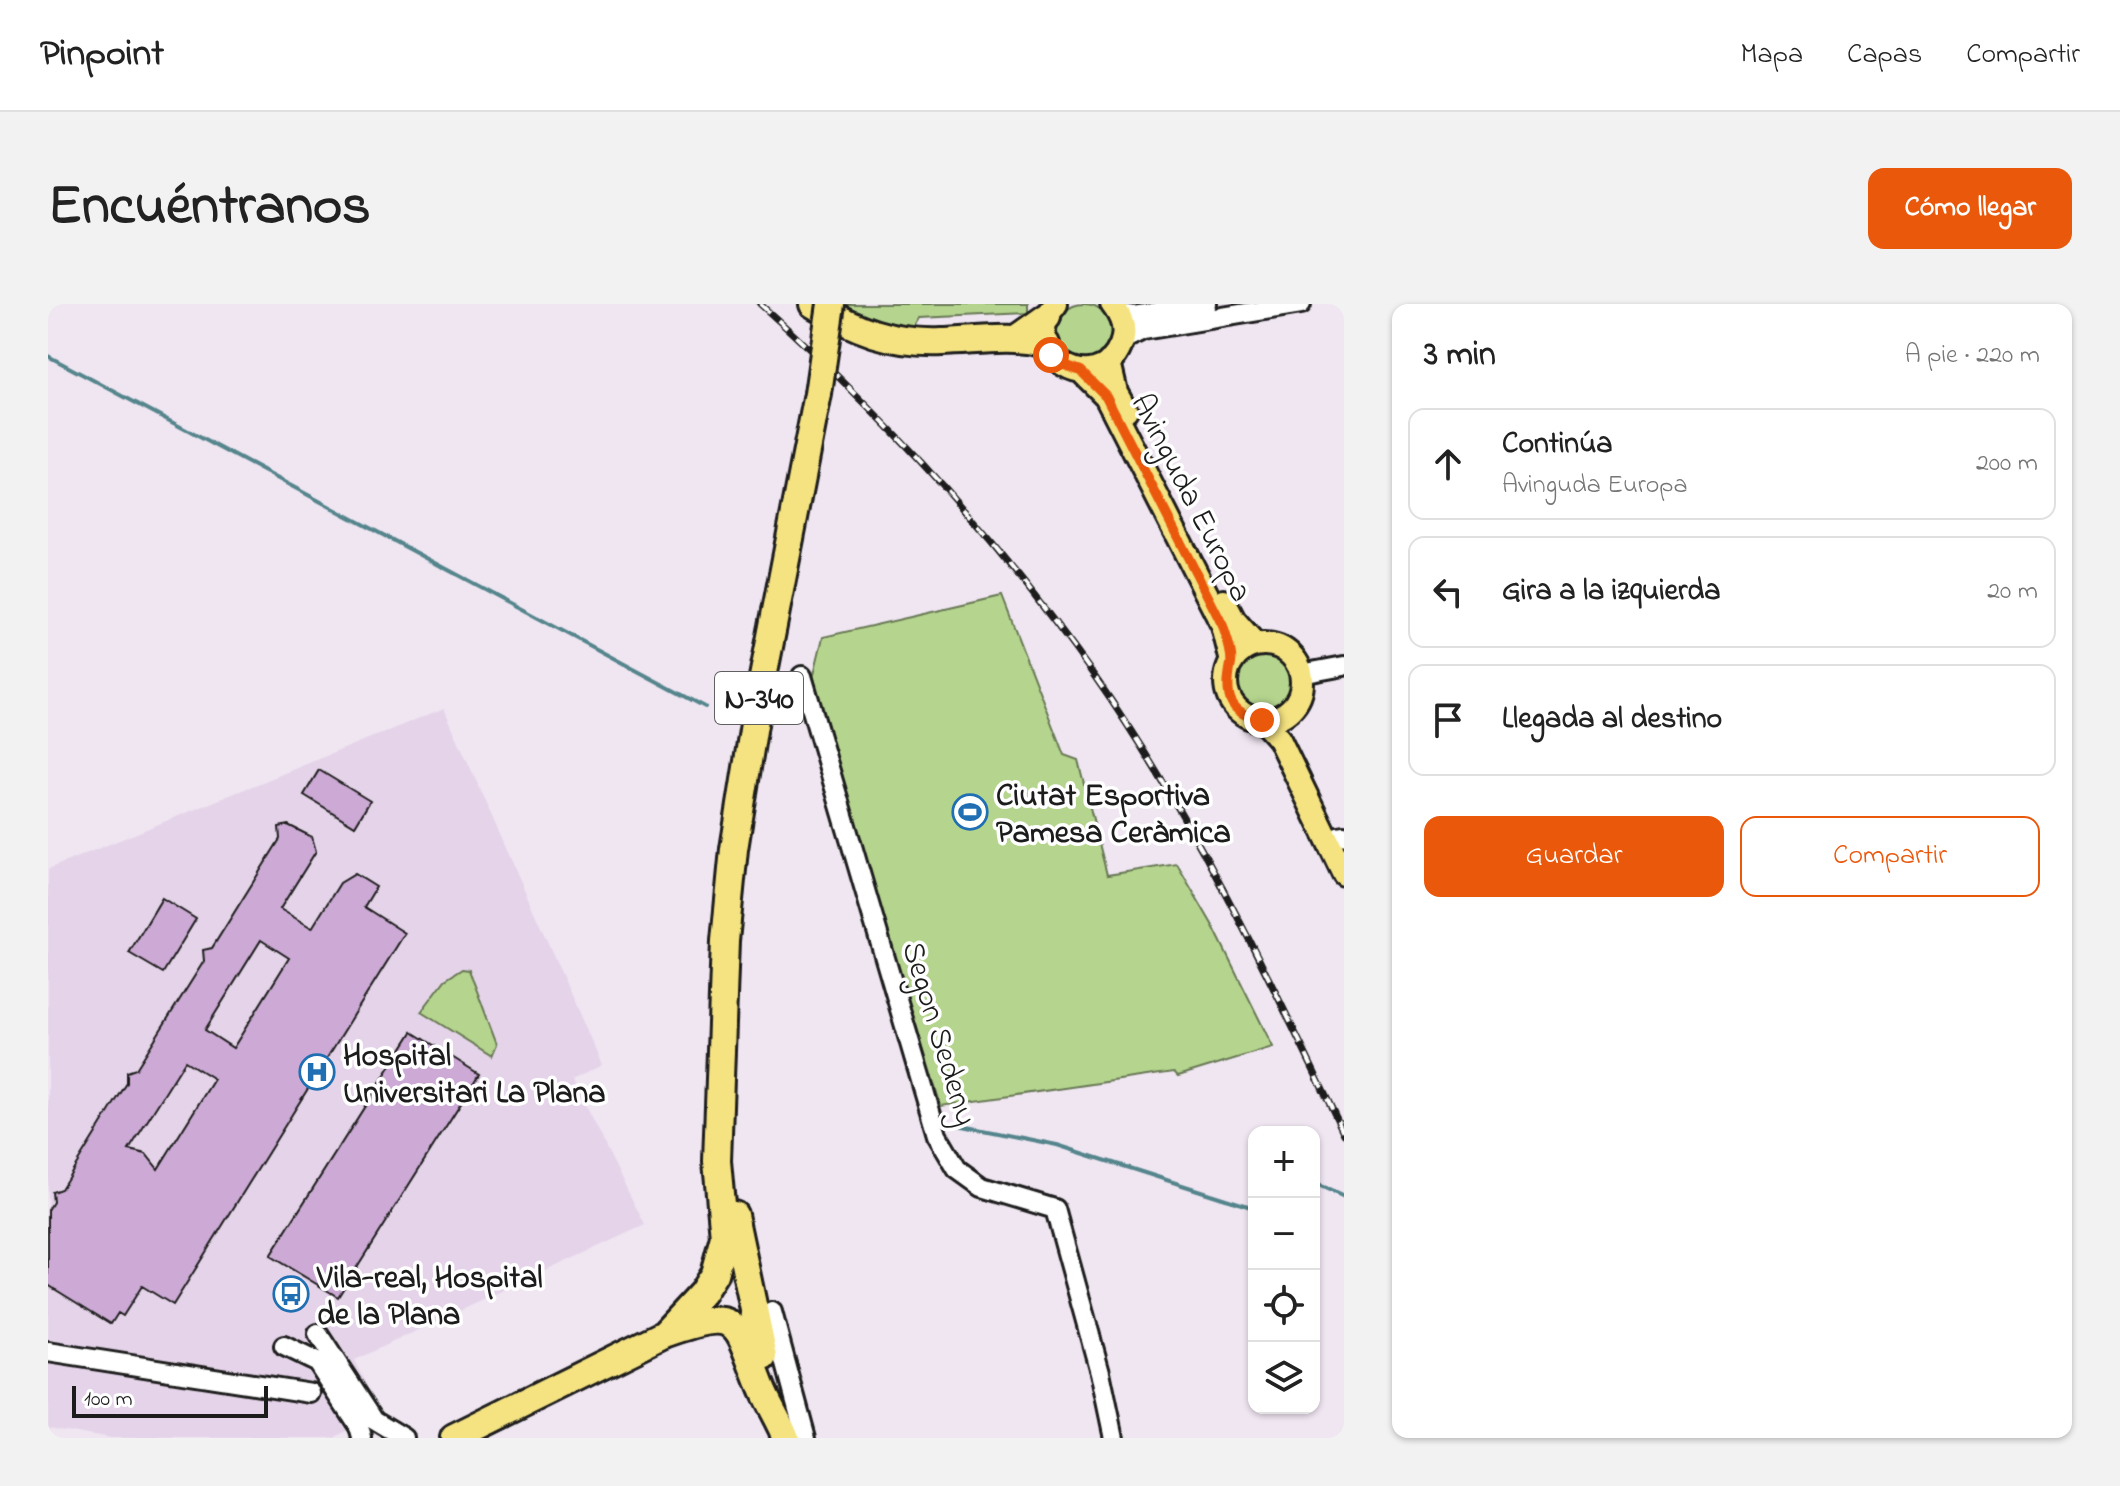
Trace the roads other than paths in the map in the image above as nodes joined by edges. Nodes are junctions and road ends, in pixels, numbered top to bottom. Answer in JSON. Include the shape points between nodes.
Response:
{"nodes":[{"id":1,"x":813,"y":304,"type":"edge"},
{"id":2,"x":831,"y":304,"type":"edge"},
{"id":3,"x":1207,"y":304,"type":"edge"},
{"id":4,"x":1301,"y":304,"type":"edge"},
{"id":5,"x":1116,"y":308,"type":"edge"},
{"id":6,"x":1052,"y":310,"type":"edge"},
{"id":7,"x":1020,"y":336,"type":"junction"},
{"id":8,"x":1123,"y":340,"type":"junction"},
{"id":9,"x":1046,"y":344,"type":"junction"},
{"id":10,"x":1109,"y":362,"type":"junction"},
{"id":11,"x":1081,"y":371,"type":"junction"},
{"id":12,"x":1256,"y":645,"type":"junction"},
{"id":13,"x":1232,"y":662,"type":"junction"},
{"id":14,"x":1344,"y":666,"type":"edge"},
{"id":15,"x":1301,"y":674,"type":"junction"},
{"id":16,"x":802,"y":676,"type":"dead end"},
{"id":17,"x":1287,"y":712,"type":"junction"},
{"id":18,"x":1262,"y":720,"type":"junction"},
{"id":19,"x":1342,"y":840,"type":"edge"},
{"id":20,"x":1344,"y":874,"type":"edge"},
{"id":21,"x":721,"y":1121,"type":"junction"},
{"id":22,"x":772,"y":1312,"type":"dead end"},
{"id":23,"x":318,"y":1334,"type":"dead end"},
{"id":24,"x":664,"y":1334,"type":"junction"},
{"id":25,"x":284,"y":1346,"type":"dead end"},
{"id":26,"x":48,"y":1352,"type":"edge"},
{"id":27,"x":334,"y":1388,"type":"junction"},
{"id":28,"x":311,"y":1393,"type":"junction"},
{"id":29,"x":507,"y":1412,"type":"junction"},
{"id":30,"x":351,"y":1414,"type":"junction"},
{"id":31,"x":374,"y":1420,"type":"junction"},
{"id":32,"x":784,"y":1432,"type":"edge"},
{"id":33,"x":362,"y":1438,"type":"edge"},
{"id":34,"x":404,"y":1438,"type":"edge"},
{"id":35,"x":454,"y":1438,"type":"edge"},
{"id":36,"x":486,"y":1438,"type":"edge"},
{"id":37,"x":806,"y":1438,"type":"edge"},
{"id":38,"x":1114,"y":1438,"type":"edge"}],
"edges":[{"from":1,"to":7,"type":"highway","via":[[849,326],[889,340]]},
{"from":2,"to":21,"type":"highway","number":"N-340","bridge":true,"via":[[734,849],[722,1005]]},
{"from":3,"to":5,"type":"street","via":[[1134,316]]},
{"from":4,"to":8,"type":"street","via":[[1143,330]]},
{"from":5,"to":8,"type":"main road"},
{"from":6,"to":7,"type":"highway"},
{"from":6,"to":9,"type":"main road"},
{"from":7,"to":9,"type":"highway"},
{"from":8,"to":10,"type":"main road"},
{"from":9,"to":11,"type":"main road","name":"Avinguda Europa","via":[[1059,363]]},
{"from":10,"to":11,"type":"main road"},
{"from":10,"to":12,"type":"main road","name":"Avinguda Europa","via":[[1116,392],[1234,620]]},
{"from":11,"to":13,"type":"main road","name":"Avinguda Europa","via":[[1106,396],[1223,626]]},
{"from":12,"to":13,"type":"main road"},
{"from":12,"to":15,"type":"main road","via":[[1279,647]]},
{"from":13,"to":18,"type":"main road","via":[[1226,683],[1233,705]]},
{"from":14,"to":15,"type":"street"},
{"from":15,"to":17,"type":"main road","via":[[1299,695]]},
{"from":16,"to":38,"type":"street","name":"Segon Sedeny","via":[[937,1135],[957,1169],[982,1187],[1055,1209]]},
{"from":17,"to":18,"type":"main road"},
{"from":17,"to":19,"type":"main road","via":[[1289,735]]},
{"from":18,"to":20,"type":"main road","via":[[1279,739]]},
{"from":21,"to":24,"type":"highway","via":[[720,1255],[702,1293]]},
{"from":21,"to":32,"type":"highway","number":"N-340","via":[[736,1233]]},
{"from":22,"to":37,"type":"street"},
{"from":23,"to":31,"type":"street"},
{"from":24,"to":29,"type":"highway"},
{"from":24,"to":32,"type":"highway","via":[[700,1321],[719,1320],[737,1329]]},
{"from":25,"to":27,"type":"street","via":[[317,1362]]},
{"from":26,"to":28,"type":"street"},
{"from":27,"to":28,"type":"street"},
{"from":27,"to":30,"type":"street"},
{"from":27,"to":31,"type":"street","via":[[346,1392]]},
{"from":28,"to":30,"type":"street"},
{"from":29,"to":35,"type":"highway"},
{"from":29,"to":36,"type":"highway"},
{"from":30,"to":33,"type":"street"},
{"from":31,"to":34,"type":"street"}]}
